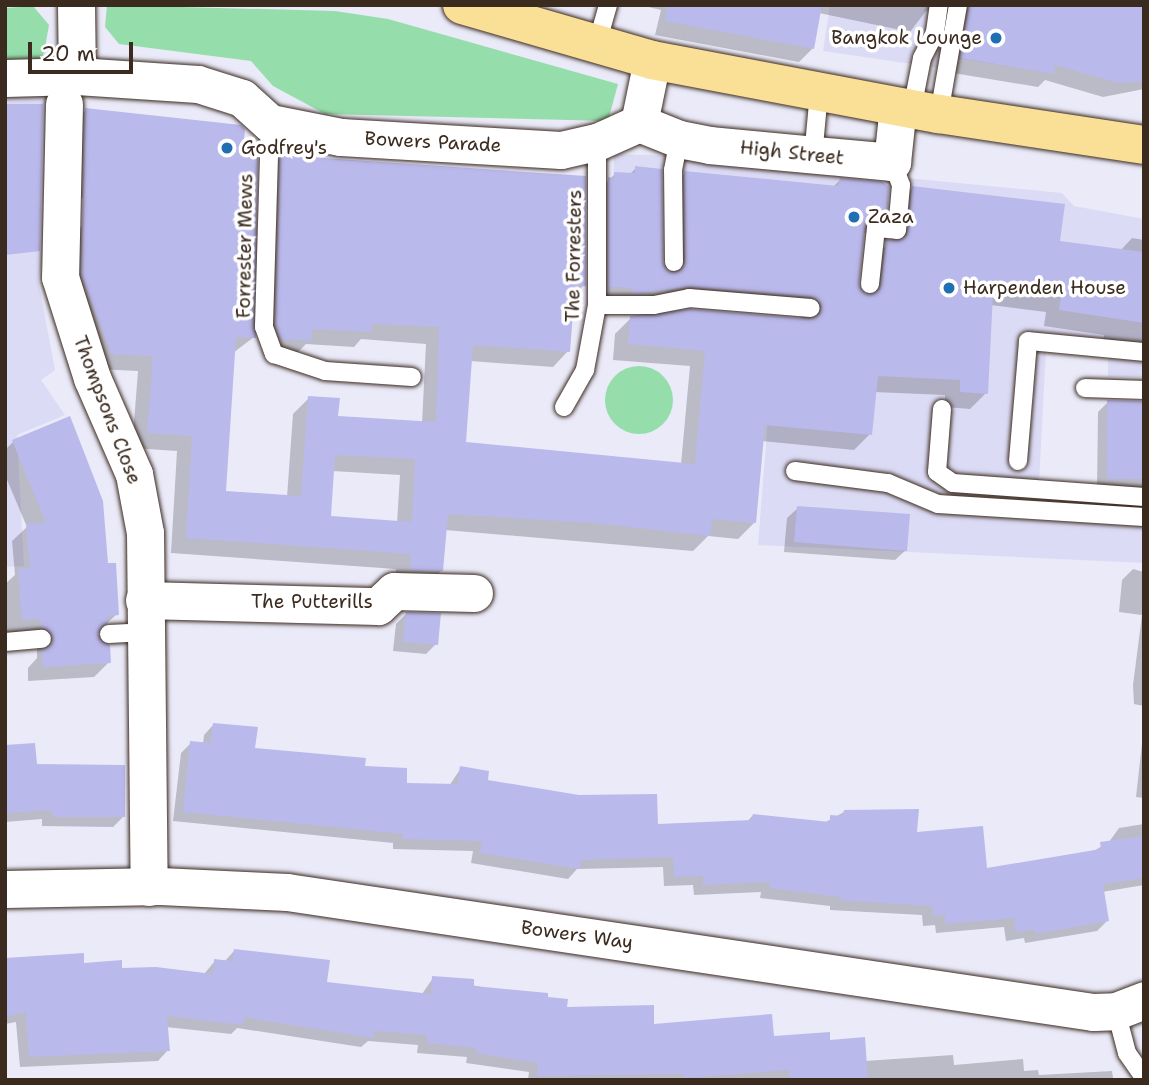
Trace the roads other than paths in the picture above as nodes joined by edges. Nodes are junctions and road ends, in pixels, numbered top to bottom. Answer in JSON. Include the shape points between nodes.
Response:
{"nodes":[{"id":1,"x":76,"y":5,"type":"edge"},
{"id":2,"x":463,"y":5,"type":"edge"},
{"id":3,"x":608,"y":5,"type":"edge"},
{"id":4,"x":939,"y":5,"type":"edge"},
{"id":5,"x":958,"y":5,"type":"edge"},
{"id":6,"x":529,"y":14,"type":"edge"},
{"id":7,"x":597,"y":44,"type":"junction"},
{"id":8,"x":652,"y":60,"type":"junction"},
{"id":9,"x":5,"y":78,"type":"edge"},
{"id":10,"x":70,"y":90,"type":"junction"},
{"id":11,"x":819,"y":92,"type":"junction"},
{"id":12,"x":916,"y":110,"type":"junction"},
{"id":13,"x":270,"y":123,"type":"junction"},
{"id":14,"x":639,"y":123,"type":"junction"},
{"id":15,"x":679,"y":139,"type":"junction"},
{"id":16,"x":597,"y":142,"type":"junction"},
{"id":17,"x":1144,"y":145,"type":"edge"},
{"id":18,"x":813,"y":157,"type":"junction"},
{"id":19,"x":892,"y":162,"type":"junction"},
{"id":20,"x":674,"y":262,"type":"dead end"},
{"id":21,"x":870,"y":284,"type":"dead end"},
{"id":22,"x":597,"y":306,"type":"junction"},
{"id":23,"x":811,"y":308,"type":"dead end"},
{"id":24,"x":1144,"y":352,"type":"edge"},
{"id":25,"x":412,"y":377,"type":"dead end"},
{"id":26,"x":1085,"y":388,"type":"dead end"},
{"id":27,"x":1144,"y":390,"type":"edge"},
{"id":28,"x":564,"y":407,"type":"dead end"},
{"id":29,"x":942,"y":409,"type":"dead end"},
{"id":30,"x":1018,"y":461,"type":"dead end"},
{"id":31,"x":795,"y":471,"type":"dead end"},
{"id":32,"x":1144,"y":497,"type":"edge"},
{"id":33,"x":1144,"y":517,"type":"edge"},
{"id":34,"x":474,"y":593,"type":"dead end"},
{"id":35,"x":145,"y":616,"type":"junction"},
{"id":36,"x":109,"y":634,"type":"dead end"},
{"id":37,"x":41,"y":639,"type":"dead end"},
{"id":38,"x":5,"y":642,"type":"edge"},
{"id":39,"x":149,"y":887,"type":"junction"},
{"id":40,"x":5,"y":889,"type":"edge"},
{"id":41,"x":1130,"y":1005,"type":"edge"},
{"id":42,"x":1144,"y":1077,"type":"edge"}],
"edges":[{"from":1,"to":10,"type":"street"},
{"from":2,"to":6,"type":"main road"},
{"from":3,"to":7,"type":"lane"},
{"from":4,"to":12,"type":"lane","via":[[935,32],[922,58]]},
{"from":5,"to":12,"type":"lane"},
{"from":6,"to":7,"type":"main road"},
{"from":7,"to":8,"type":"main road"},
{"from":8,"to":11,"type":"main road"},
{"from":8,"to":14,"type":"street"},
{"from":9,"to":10,"type":"street"},
{"from":10,"to":13,"type":"street","via":[[198,84],[242,98]]},
{"from":10,"to":35,"type":"street","name":"Thompsons Close","via":[[60,277],[92,379],[141,501]]},
{"from":11,"to":12,"type":"main road"},
{"from":11,"to":18,"type":"lane"},
{"from":12,"to":17,"type":"main road"},
{"from":12,"to":19,"type":"street"},
{"from":13,"to":16,"type":"street","name":"Bowers Parade","via":[[341,137],[561,150]]},
{"from":13,"to":25,"type":"lane","name":"Forrester Mews","via":[[264,327],[274,354],[325,372]]},
{"from":14,"to":15,"type":"street","name":"High Street"},
{"from":14,"to":16,"type":"street"},
{"from":15,"to":18,"type":"street","name":"High Street"},
{"from":15,"to":20,"type":"lane","via":[[674,170]]},
{"from":16,"to":22,"type":"lane","name":"The Forresters"},
{"from":18,"to":19,"type":"street","name":"High Street"},
{"from":19,"to":21,"type":"lane","via":[[901,185],[897,230],[876,229]]},
{"from":22,"to":23,"type":"lane","via":[[654,305],[689,298]]},
{"from":22,"to":28,"type":"lane","name":"The Forresters","via":[[584,370]]},
{"from":24,"to":30,"type":"lane","via":[[1028,341]]},
{"from":26,"to":27,"type":"lane"},
{"from":29,"to":32,"type":"lane","via":[[937,472],[953,483]]},
{"from":31,"to":33,"type":"lane","via":[[888,483],[938,504]]},
{"from":34,"to":35,"type":"street","name":"The Putterills","via":[[394,591],[378,606]]},
{"from":35,"to":36,"type":"lane"},
{"from":35,"to":39,"type":"street","name":"Thompsons Close"},
{"from":37,"to":38,"type":"lane"},
{"from":39,"to":40,"type":"street","name":"Bowers Way"},
{"from":39,"to":41,"type":"street","name":"Bowers Way","via":[[287,891]]},
{"from":41,"to":42,"type":"lane","via":[[1127,1054]]}]}
